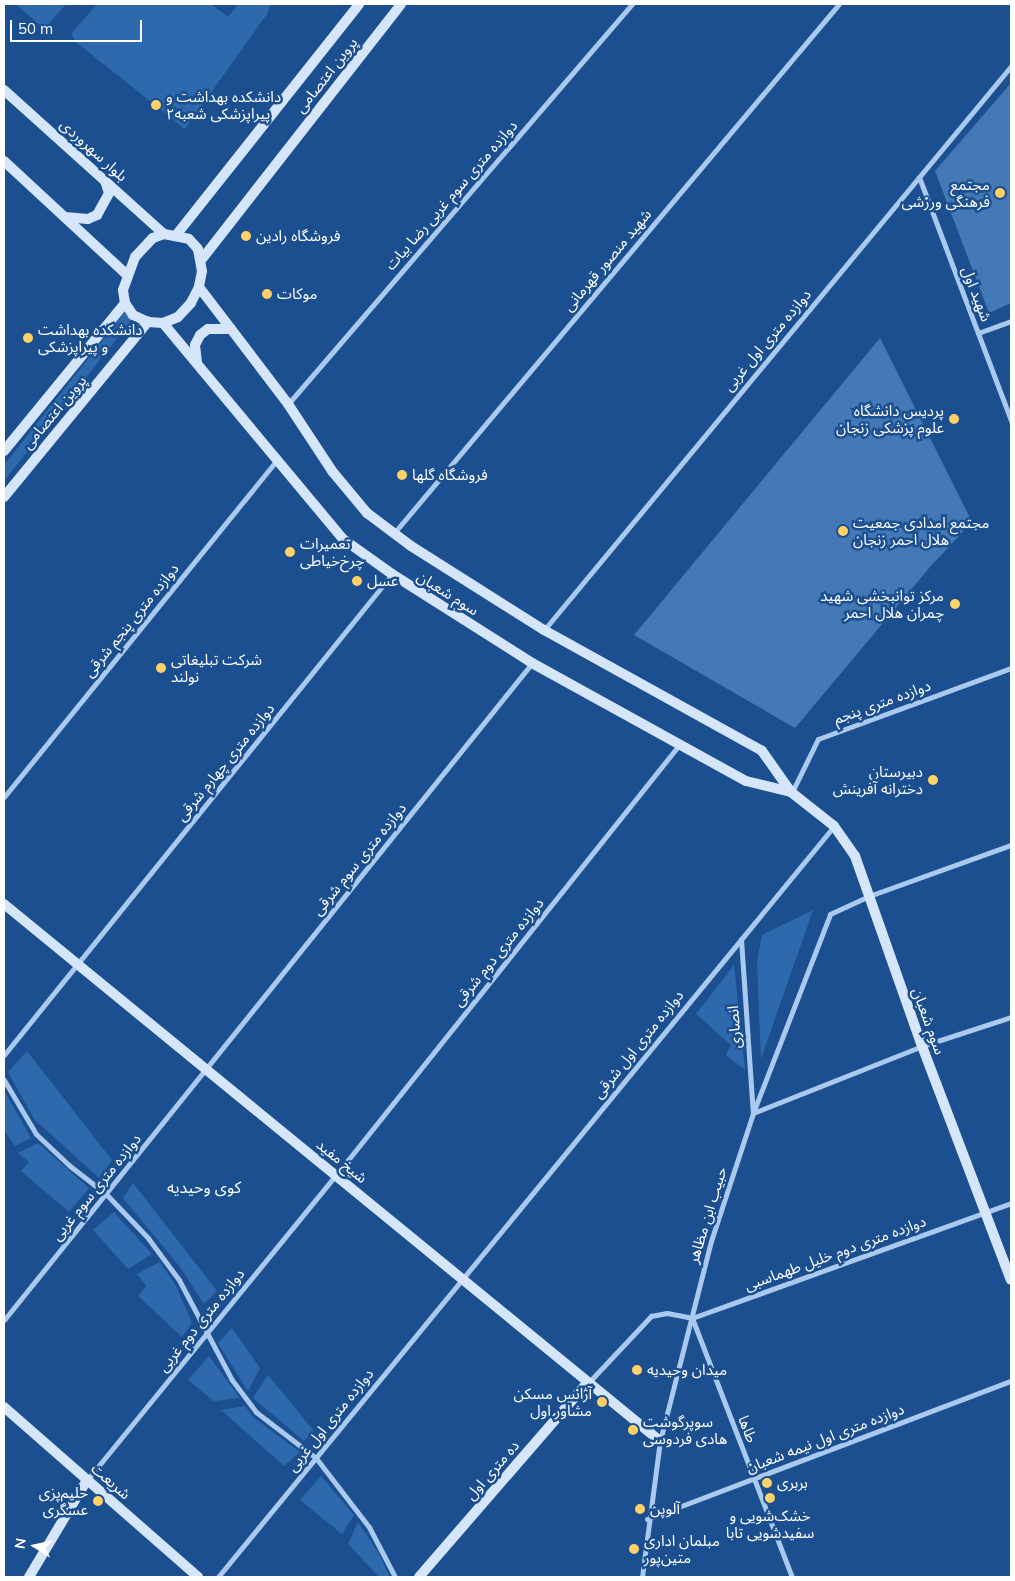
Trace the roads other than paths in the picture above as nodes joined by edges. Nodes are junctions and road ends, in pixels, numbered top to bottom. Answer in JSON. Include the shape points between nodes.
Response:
{"nodes":[{"id":1,"x":359,"y":4,"type":"edge"},
{"id":2,"x":401,"y":4,"type":"edge"},
{"id":3,"x":632,"y":4,"type":"edge"},
{"id":4,"x":839,"y":4,"type":"edge"},
{"id":5,"x":1011,"y":66,"type":"edge"},
{"id":6,"x":4,"y":90,"type":"edge"},
{"id":7,"x":4,"y":161,"type":"edge"},
{"id":8,"x":919,"y":176,"type":"junction"},
{"id":9,"x":104,"y":180,"type":"junction"},
{"id":10,"x":65,"y":217,"type":"junction"},
{"id":11,"x":164,"y":234,"type":"junction"},
{"id":12,"x":177,"y":234,"type":"junction"},
{"id":13,"x":202,"y":259,"type":"junction"},
{"id":14,"x":126,"y":274,"type":"junction"},
{"id":15,"x":199,"y":287,"type":"junction"},
{"id":16,"x":125,"y":303,"type":"junction"},
{"id":17,"x":1011,"y":321,"type":"edge"},
{"id":18,"x":148,"y":322,"type":"junction"},
{"id":19,"x":163,"y":323,"type":"junction"},
{"id":20,"x":231,"y":329,"type":"junction"},
{"id":21,"x":978,"y":333,"type":"junction"},
{"id":22,"x":197,"y":363,"type":"junction"},
{"id":23,"x":288,"y":404,"type":"junction"},
{"id":24,"x":1011,"y":421,"type":"edge"},
{"id":25,"x":4,"y":451,"type":"edge"},
{"id":26,"x":278,"y":459,"type":"junction"},
{"id":27,"x":4,"y":497,"type":"edge"},
{"id":28,"x":394,"y":533,"type":"junction"},
{"id":29,"x":392,"y":574,"type":"junction"},
{"id":30,"x":544,"y":630,"type":"junction"},
{"id":31,"x":532,"y":663,"type":"junction"},
{"id":32,"x":1011,"y":668,"type":"edge"},
{"id":33,"x":679,"y":745,"type":"junction"},
{"id":34,"x":791,"y":792,"type":"junction"},
{"id":35,"x":4,"y":797,"type":"edge"},
{"id":36,"x":834,"y":826,"type":"junction"},
{"id":37,"x":1011,"y":845,"type":"edge"},
{"id":38,"x":869,"y":896,"type":"junction"},
{"id":39,"x":4,"y":904,"type":"edge"},
{"id":40,"x":740,"y":939,"type":"junction"},
{"id":41,"x":78,"y":965,"type":"junction"},
{"id":42,"x":1011,"y":1017,"type":"edge"},
{"id":43,"x":922,"y":1046,"type":"junction"},
{"id":44,"x":4,"y":1055,"type":"edge"},
{"id":45,"x":207,"y":1070,"type":"junction"},
{"id":46,"x":4,"y":1080,"type":"edge"},
{"id":47,"x":753,"y":1113,"type":"junction"},
{"id":48,"x":336,"y":1176,"type":"junction"},
{"id":49,"x":106,"y":1194,"type":"junction"},
{"id":50,"x":1011,"y":1203,"type":"edge"},
{"id":51,"x":986,"y":1212,"type":"junction"},
{"id":52,"x":462,"y":1279,"type":"junction"},
{"id":53,"x":1011,"y":1280,"type":"edge"},
{"id":54,"x":692,"y":1318,"type":"junction"},
{"id":55,"x":4,"y":1320,"type":"edge"},
{"id":56,"x":205,"y":1335,"type":"junction"},
{"id":57,"x":1011,"y":1381,"type":"edge"},
{"id":58,"x":588,"y":1382,"type":"junction"},
{"id":59,"x":4,"y":1407,"type":"edge"},
{"id":60,"x":660,"y":1441,"type":"junction"},
{"id":61,"x":316,"y":1458,"type":"junction"},
{"id":62,"x":754,"y":1478,"type":"junction"},
{"id":63,"x":87,"y":1480,"type":"junction"},
{"id":64,"x":647,"y":1519,"type":"junction"},
{"id":65,"x":29,"y":1577,"type":"edge"},
{"id":66,"x":198,"y":1577,"type":"edge"},
{"id":67,"x":218,"y":1577,"type":"edge"},
{"id":68,"x":395,"y":1577,"type":"edge"},
{"id":69,"x":419,"y":1577,"type":"edge"},
{"id":70,"x":642,"y":1577,"type":"edge"},
{"id":71,"x":792,"y":1577,"type":"edge"}],
"edges":[{"from":1,"to":12,"type":"main road","name":"پروین اعتصامی"},
{"from":2,"to":13,"type":"main road","name":"پروین اعتصامی"},
{"from":3,"to":23,"type":"street","name":"دوازده متری سوم غربی رضا بیات"},
{"from":4,"to":28,"type":"street","name":"شهید منصور قهرمانی"},
{"from":5,"to":8,"type":"street","name":"دوازده متری اول غربی"},
{"from":6,"to":9,"type":"main road","name":"بلوار سهروردی"},
{"from":7,"to":10,"type":"main road"},
{"from":8,"to":21,"type":"street","name":"شهید اول"},
{"from":8,"to":30,"type":"street","name":"دوازده متری اول غربی"},
{"from":9,"to":10,"type":"main road","via":[[109,194],[97,215],[88,219]]},
{"from":9,"to":11,"type":"main road","name":"بلوار سهروردی"},
{"from":10,"to":14,"type":"main road"},
{"from":11,"to":12,"type":"main road"},
{"from":11,"to":14,"type":"main road","via":[[143,247]]},
{"from":12,"to":13,"type":"main road","via":[[189,239]]},
{"from":13,"to":15,"type":"main road"},
{"from":14,"to":16,"type":"main road"},
{"from":15,"to":19,"type":"main road","via":[[191,303],[178,317]]},
{"from":15,"to":20,"type":"main road","name":"سوم شعبان"},
{"from":16,"to":18,"type":"main road","via":[[132,314]]},
{"from":16,"to":25,"type":"main road","name":"پروین اعتصامی"},
{"from":17,"to":21,"type":"street"},
{"from":18,"to":19,"type":"main road"},
{"from":18,"to":27,"type":"main road","name":"پروین اعتصامی"},
{"from":19,"to":22,"type":"main road","name":"سوم شعبان"},
{"from":20,"to":22,"type":"main road","via":[[208,329],[200,335],[195,345]]},
{"from":20,"to":23,"type":"main road","name":"سوم شعبان"},
{"from":21,"to":24,"type":"street","name":"شهید اول"},
{"from":22,"to":26,"type":"main road","name":"سوم شعبان"},
{"from":23,"to":28,"type":"main road","name":"سوم شعبان","via":[[332,471],[367,513]]},
{"from":26,"to":29,"type":"main road","name":"سوم شعبان","via":[[343,539]]},
{"from":26,"to":35,"type":"street","name":"دوازده متری پنجم شرقی"},
{"from":28,"to":30,"type":"main road","name":"سوم شعبان"},
{"from":29,"to":31,"type":"main road","name":"سوم شعبان"},
{"from":29,"to":41,"type":"street","name":"دوازده متری چهارم شرقی"},
{"from":30,"to":34,"type":"main road","name":"سوم شعبان","via":[[762,751]]},
{"from":31,"to":33,"type":"main road","name":"سوم شعبان"},
{"from":31,"to":45,"type":"street","name":"دوازده متری سوم شرقی"},
{"from":32,"to":34,"type":"street","name":"دوازده متری پنجم","via":[[818,739]]},
{"from":33,"to":34,"type":"main road","name":"سوم شعبان","via":[[746,781]]},
{"from":33,"to":48,"type":"street","name":"دوازده متری دوم شرقی"},
{"from":34,"to":36,"type":"main road","name":"سوم شعبان"},
{"from":36,"to":38,"type":"main road","name":"سوم شعبان","via":[[855,856]]},
{"from":36,"to":40,"type":"street","name":"دوازده متری اول شرقی"},
{"from":37,"to":38,"type":"street","name":"حبیب ابن مظاهر"},
{"from":38,"to":43,"type":"main road","name":"سوم شعبان"},
{"from":38,"to":47,"type":"street","name":"حبیب ابن مظاهر","via":[[830,914]]},
{"from":39,"to":41,"type":"main road","name":"شیخ مفید"},
{"from":40,"to":47,"type":"street","name":"انصاری"},
{"from":40,"to":52,"type":"street","name":"دوازده متری اول شرقی"},
{"from":41,"to":44,"type":"street","name":"دوازده متری چهارم شرقی"},
{"from":41,"to":45,"type":"main road","name":"شیخ مفید"},
{"from":42,"to":43,"type":"street"},
{"from":43,"to":47,"type":"street"},
{"from":43,"to":51,"type":"main road","name":"سوم شعبان"},
{"from":45,"to":48,"type":"main road","name":"شیخ مفید"},
{"from":45,"to":49,"type":"street","name":"دوازده متری سوم غربی"},
{"from":46,"to":49,"type":"street","via":[[36,1134]]},
{"from":47,"to":54,"type":"street","name":"حبیب ابن مظاهر","via":[[711,1241]]},
{"from":48,"to":52,"type":"main road","name":"شیخ مفید"},
{"from":48,"to":56,"type":"street","name":"دوازده متری دوم غربی"},
{"from":49,"to":55,"type":"street","name":"دوازده متری سوم غربی"},
{"from":49,"to":56,"type":"street","via":[[148,1238],[179,1280]]},
{"from":50,"to":51,"type":"street","name":"دوازده متری دوم خلیل طهماسبی"},
{"from":51,"to":53,"type":"main road","name":"سوم شعبان"},
{"from":51,"to":54,"type":"street","name":"دوازده متری دوم خلیل طهماسبی"},
{"from":52,"to":58,"type":"main road","name":"شیخ مفید"},
{"from":52,"to":61,"type":"street","name":"دوازده متری اول غربی"},
{"from":54,"to":58,"type":"street","via":[[667,1314],[651,1316]]},
{"from":54,"to":60,"type":"street","name":"حبیب ابن مظاهر"},
{"from":54,"to":62,"type":"street","name":"طاها"},
{"from":56,"to":61,"type":"street","via":[[256,1412]]},
{"from":56,"to":63,"type":"street","name":"دوازده متری دوم غربی"},
{"from":57,"to":62,"type":"street","name":"دوازده متری اول نیمه شعبان"},
{"from":58,"to":60,"type":"main road","name":"شیخ مفید"},
{"from":58,"to":69,"type":"main road","name":"ده متری اول"},
{"from":59,"to":63,"type":"main road","name":"شریعت"},
{"from":60,"to":64,"type":"street","name":"حبیب ابن مظاهر"},
{"from":61,"to":67,"type":"street","name":"دوازده متری اول غربی"},
{"from":61,"to":68,"type":"street","via":[[369,1527]]},
{"from":62,"to":64,"type":"street","name":"دوازده متری اول نیمه شعبان"},
{"from":62,"to":71,"type":"street","name":"طاها"},
{"from":63,"to":65,"type":"main road"},
{"from":63,"to":66,"type":"main road","name":"شریعت"},
{"from":64,"to":70,"type":"street","name":"حبیب ابن مظاهر"}]}
